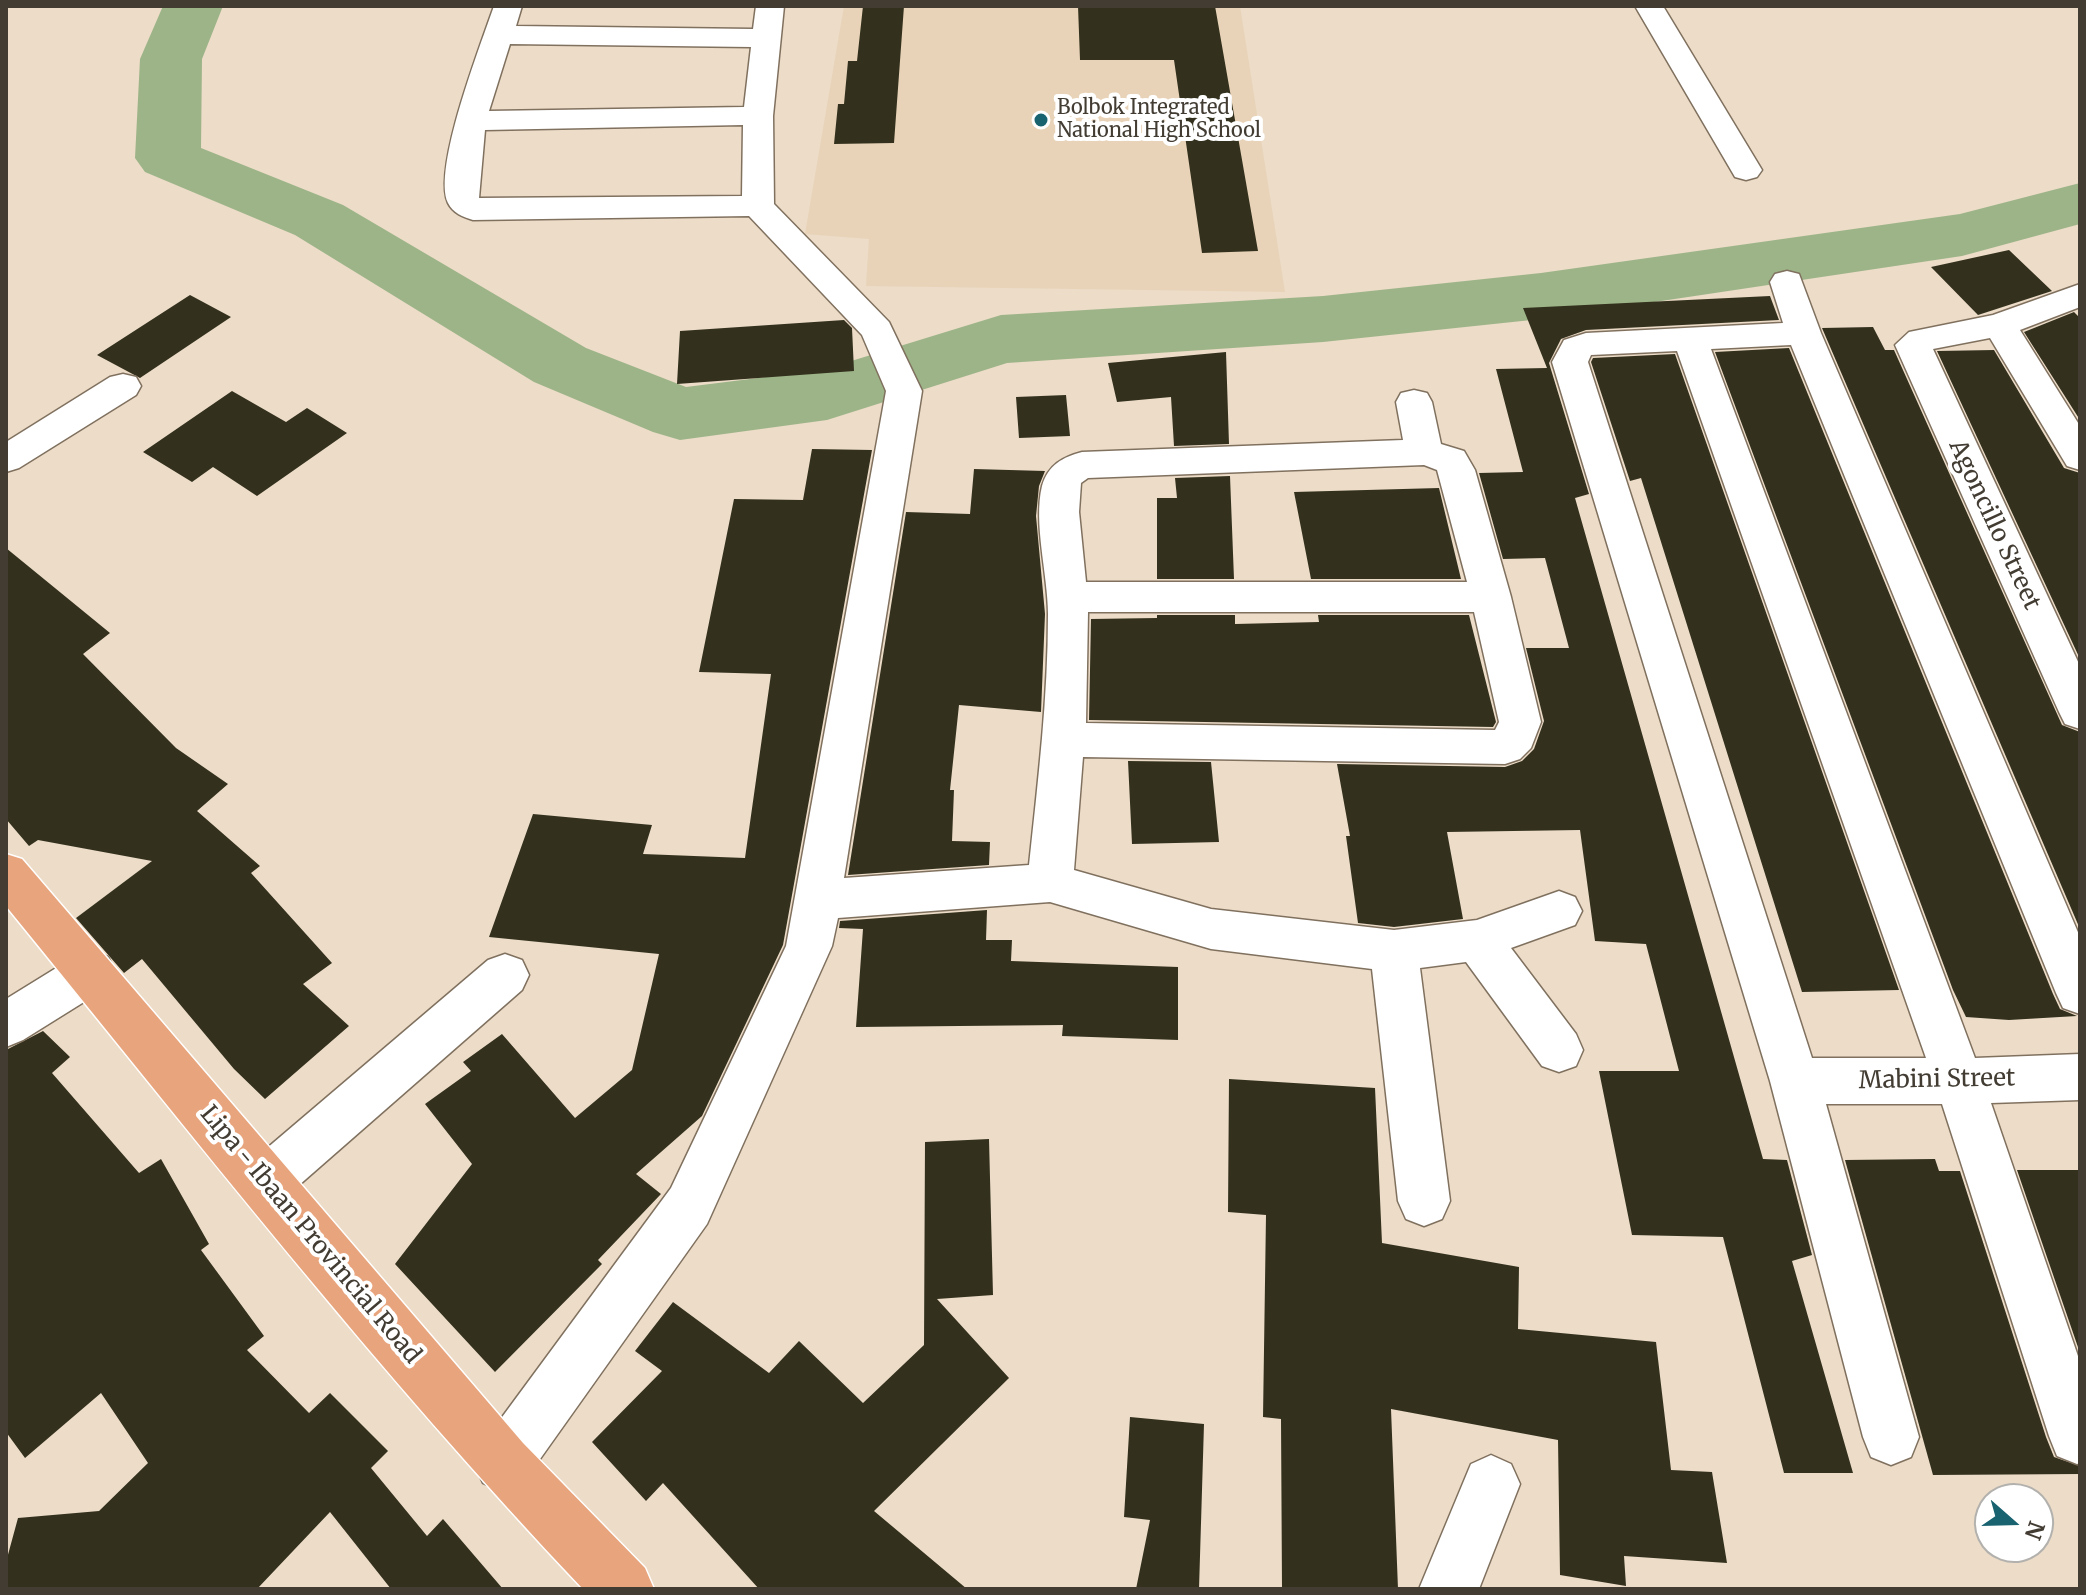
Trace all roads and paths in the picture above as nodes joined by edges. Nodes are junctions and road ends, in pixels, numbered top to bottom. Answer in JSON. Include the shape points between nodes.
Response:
{"nodes":[{"id":1,"x":770,"y":6,"type":"edge"},
{"id":2,"x":1649,"y":6,"type":"edge"},
{"id":3,"x":504,"y":20,"type":"edge"},
{"id":4,"x":766,"y":38,"type":"junction"},
{"id":5,"x":758,"y":116,"type":"junction"},
{"id":6,"x":470,"y":121,"type":"junction"},
{"id":7,"x":1746,"y":170,"type":"dead end"},
{"id":8,"x":758,"y":206,"type":"junction"},
{"id":9,"x":1787,"y":282,"type":"dead end"},
{"id":10,"x":2080,"y":295,"type":"edge"},
{"id":11,"x":2000,"y":325,"type":"junction"},
{"id":12,"x":1804,"y":333,"type":"junction"},
{"id":13,"x":1690,"y":339,"type":"junction"},
{"id":14,"x":123,"y":386,"type":"dead end"},
{"id":15,"x":1414,"y":402,"type":"dead end"},
{"id":16,"x":1424,"y":452,"type":"junction"},
{"id":17,"x":2080,"y":457,"type":"edge"},
{"id":18,"x":6,"y":459,"type":"edge"},
{"id":19,"x":1068,"y":597,"type":"junction"},
{"id":20,"x":1491,"y":597,"type":"junction"},
{"id":21,"x":2080,"y":712,"type":"edge"},
{"id":22,"x":1063,"y":740,"type":"junction"},
{"id":23,"x":1050,"y":883,"type":"junction"},
{"id":24,"x":13,"y":892,"type":"edge"},
{"id":25,"x":818,"y":900,"type":"junction"},
{"id":26,"x":1559,"y":911,"type":"dead end"},
{"id":27,"x":1477,"y":940,"type":"junction"},
{"id":28,"x":1394,"y":951,"type":"junction"},
{"id":29,"x":91,"y":972,"type":"junction"},
{"id":30,"x":505,"y":975,"type":"dead end"},
{"id":31,"x":2080,"y":993,"type":"edge"},
{"id":32,"x":6,"y":1025,"type":"edge"},
{"id":33,"x":1559,"y":1050,"type":"dead end"},
{"id":34,"x":2080,"y":1077,"type":"edge"},
{"id":35,"x":1795,"y":1081,"type":"junction"},
{"id":36,"x":1959,"y":1081,"type":"junction"},
{"id":37,"x":264,"y":1183,"type":"junction"},
{"id":38,"x":1424,"y":1201,"type":"dead end"},
{"id":39,"x":2077,"y":1436,"type":"dead end"},
{"id":40,"x":1891,"y":1437,"type":"dead end"},
{"id":41,"x":503,"y":1463,"type":"junction"},
{"id":42,"x":1491,"y":1484,"type":"dead end"},
{"id":43,"x":624,"y":1589,"type":"edge"},
{"id":44,"x":1449,"y":1589,"type":"edge"}],
"edges":[{"from":1,"to":4,"type":"street"},
{"from":2,"to":7,"type":"street"},
{"from":3,"to":4,"type":"street"},
{"from":3,"to":6,"type":"street"},
{"from":4,"to":5,"type":"street"},
{"from":5,"to":6,"type":"street"},
{"from":5,"to":8,"type":"street"},
{"from":6,"to":8,"type":"street","via":[[462,181],[463,201],[473,210]]},
{"from":8,"to":25,"type":"street","via":[[877,330],[904,391]]},
{"from":9,"to":12,"type":"street"},
{"from":10,"to":11,"type":"street"},
{"from":11,"to":17,"type":"street"},
{"from":11,"to":21,"type":"street","name":"Agoncillo Street","via":[[1913,345]]},
{"from":12,"to":13,"type":"street"},
{"from":12,"to":31,"type":"street"},
{"from":13,"to":35,"type":"street","via":[[1586,344],[1576,348],[1570,362]]},
{"from":13,"to":36,"type":"street"},
{"from":14,"to":18,"type":"street"},
{"from":15,"to":16,"type":"street"},
{"from":16,"to":19,"type":"street","via":[[1082,465],[1063,480],[1060,499]]},
{"from":16,"to":20,"type":"street","via":[[1451,460],[1456,470]]},
{"from":19,"to":20,"type":"street"},
{"from":19,"to":22,"type":"street"},
{"from":20,"to":22,"type":"street","via":[[1520,722],[1505,747]]},
{"from":22,"to":23,"type":"street"},
{"from":23,"to":25,"type":"street"},
{"from":23,"to":28,"type":"street","via":[[1211,929]]},
{"from":24,"to":29,"type":"main road","name":"Lipa - Ibaan Provincial Road"},
{"from":25,"to":41,"type":"street","via":[[809,946],[689,1206]]},
{"from":26,"to":27,"type":"street"},
{"from":27,"to":28,"type":"street"},
{"from":27,"to":33,"type":"street"},
{"from":28,"to":38,"type":"street"},
{"from":29,"to":32,"type":"street"},
{"from":29,"to":37,"type":"main road","name":"Lipa - Ibaan Provincial Road"},
{"from":30,"to":37,"type":"street"},
{"from":34,"to":36,"type":"street","name":"Mabini Street"},
{"from":35,"to":36,"type":"street","name":"Mabini Street"},
{"from":35,"to":40,"type":"street"},
{"from":36,"to":39,"type":"street"},
{"from":37,"to":41,"type":"main road","name":"Lipa - Ibaan Provincial Road"},
{"from":41,"to":43,"type":"main road","name":"Lipa - Ibaan Provincial Road"},
{"from":42,"to":44,"type":"street"}]}
